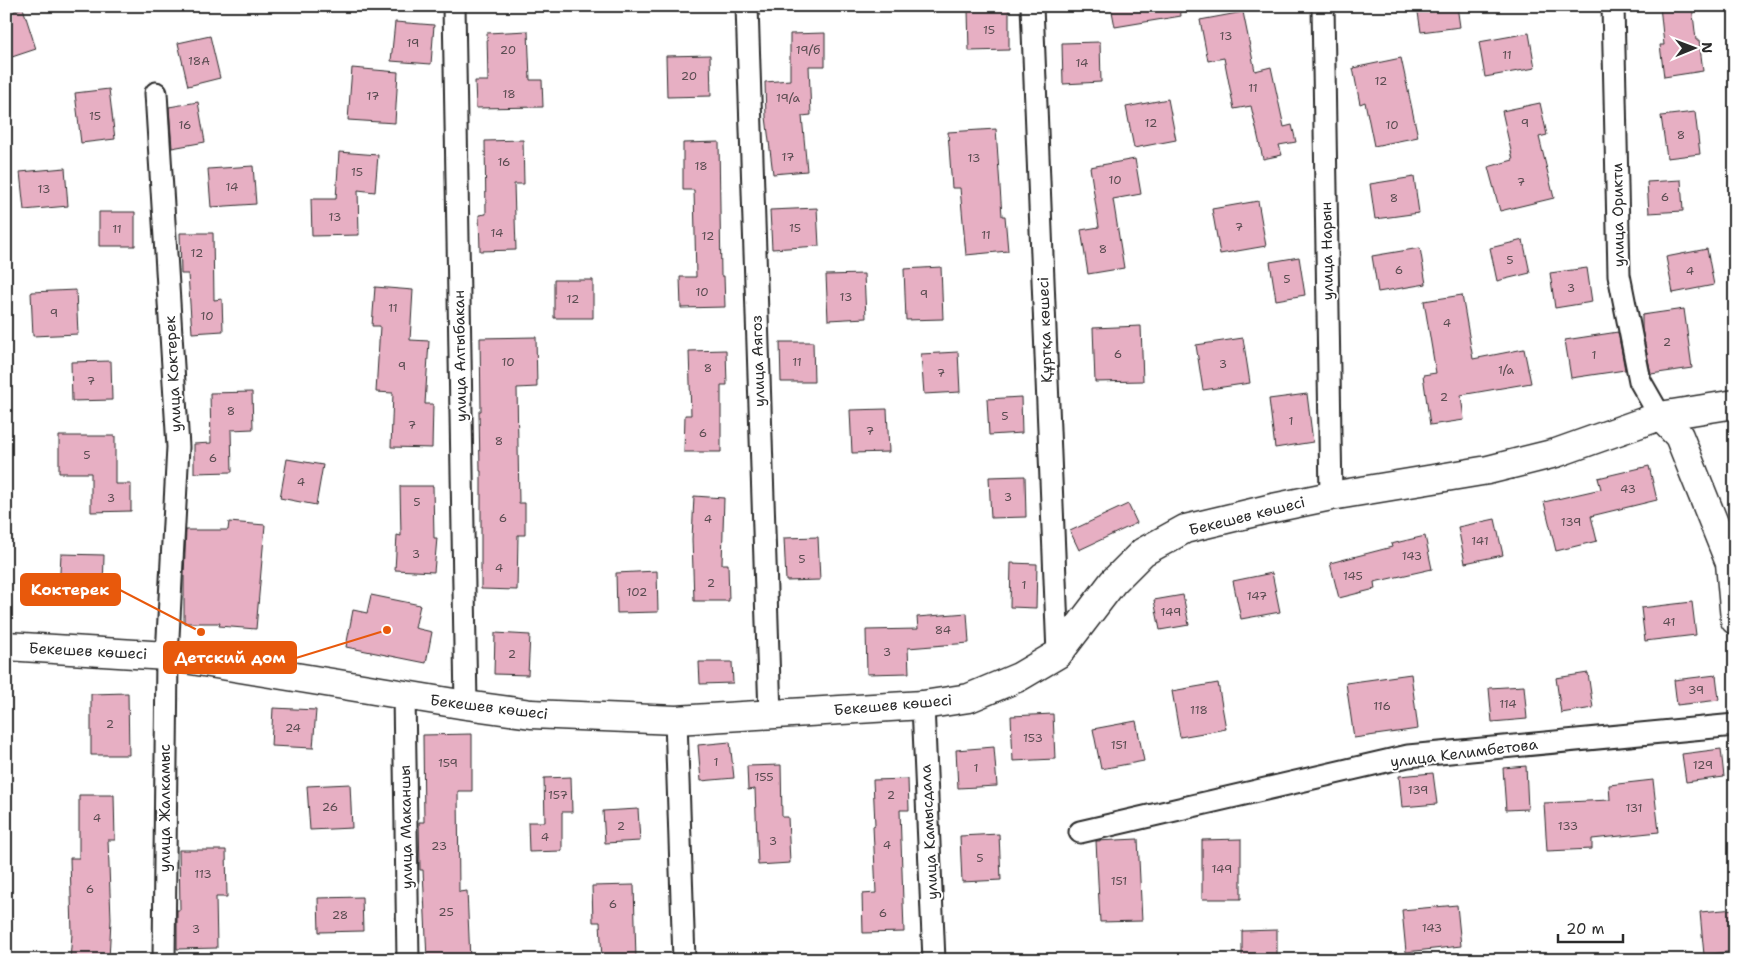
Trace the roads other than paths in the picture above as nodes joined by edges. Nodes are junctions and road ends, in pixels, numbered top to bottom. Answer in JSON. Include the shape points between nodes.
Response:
{"nodes":[{"id":1,"x":454,"y":6,"type":"edge"},
{"id":2,"x":747,"y":6,"type":"edge"},
{"id":3,"x":1032,"y":6,"type":"edge"},
{"id":4,"x":1323,"y":6,"type":"edge"},
{"id":5,"x":1613,"y":6,"type":"edge"},
{"id":6,"x":156,"y":93,"type":"dead end"},
{"id":7,"x":1735,"y":404,"type":"edge"},
{"id":8,"x":1660,"y":416,"type":"junction"},
{"id":9,"x":1331,"y":496,"type":"junction"},
{"id":10,"x":1735,"y":620,"type":"edge"},
{"id":11,"x":6,"y":646,"type":"edge"},
{"id":12,"x":1058,"y":654,"type":"junction"},
{"id":13,"x":167,"y":656,"type":"junction"},
{"id":14,"x":404,"y":695,"type":"junction"},
{"id":15,"x":466,"y":705,"type":"junction"},
{"id":16,"x":923,"y":705,"type":"junction"},
{"id":17,"x":770,"y":715,"type":"junction"},
{"id":18,"x":676,"y":720,"type":"junction"},
{"id":19,"x":1735,"y":725,"type":"edge"},
{"id":20,"x":1080,"y":832,"type":"dead end"},
{"id":21,"x":164,"y":960,"type":"edge"},
{"id":22,"x":408,"y":960,"type":"edge"},
{"id":23,"x":684,"y":960,"type":"edge"},
{"id":24,"x":934,"y":960,"type":"edge"}],
"edges":[{"from":1,"to":15,"type":"street","name":"улица Алтыбакан"},
{"from":2,"to":17,"type":"street","name":"улица Аягоз"},
{"from":3,"to":12,"type":"street","name":"Құртқа көшесі"},
{"from":4,"to":9,"type":"street","name":"улица Нарын"},
{"from":5,"to":8,"type":"street","name":"улица Орикти","via":[[1619,276],[1640,381]]},
{"from":6,"to":13,"type":"street","name":"улица Коктерек","via":[[178,447]]},
{"from":7,"to":8,"type":"main road","name":"Бекешев көшесі"},
{"from":8,"to":9,"type":"main road","name":"Бекешев көшесі","via":[[1556,453],[1488,470]]},
{"from":8,"to":10,"type":"main road","via":[[1679,436],[1730,563]]},
{"from":9,"to":12,"type":"main road","name":"Бекешев көшесі","via":[[1185,529],[1143,552],[1113,582]]},
{"from":11,"to":13,"type":"main road","name":"Бекешев көшесі"},
{"from":12,"to":16,"type":"main road","name":"Бекешев көшесі","via":[[1019,677],[969,698]]},
{"from":13,"to":14,"type":"main road","name":"Бекешев көшесі"},
{"from":13,"to":21,"type":"street","name":"улица Жалкамыс"},
{"from":14,"to":15,"type":"main road","name":"Бекешев көшесі"},
{"from":14,"to":22,"type":"street","name":"улица Маканшы"},
{"from":15,"to":18,"type":"main road","name":"Бекешев көшесі","via":[[531,714]]},
{"from":16,"to":17,"type":"main road","name":"Бекешев көшесі"},
{"from":16,"to":24,"type":"street","name":"улица Камысдала"},
{"from":17,"to":18,"type":"main road","name":"Бекешев көшесі"},
{"from":18,"to":23,"type":"street"},
{"from":19,"to":20,"type":"street","name":"улица Келимбетова","via":[[1408,756]]}]}
